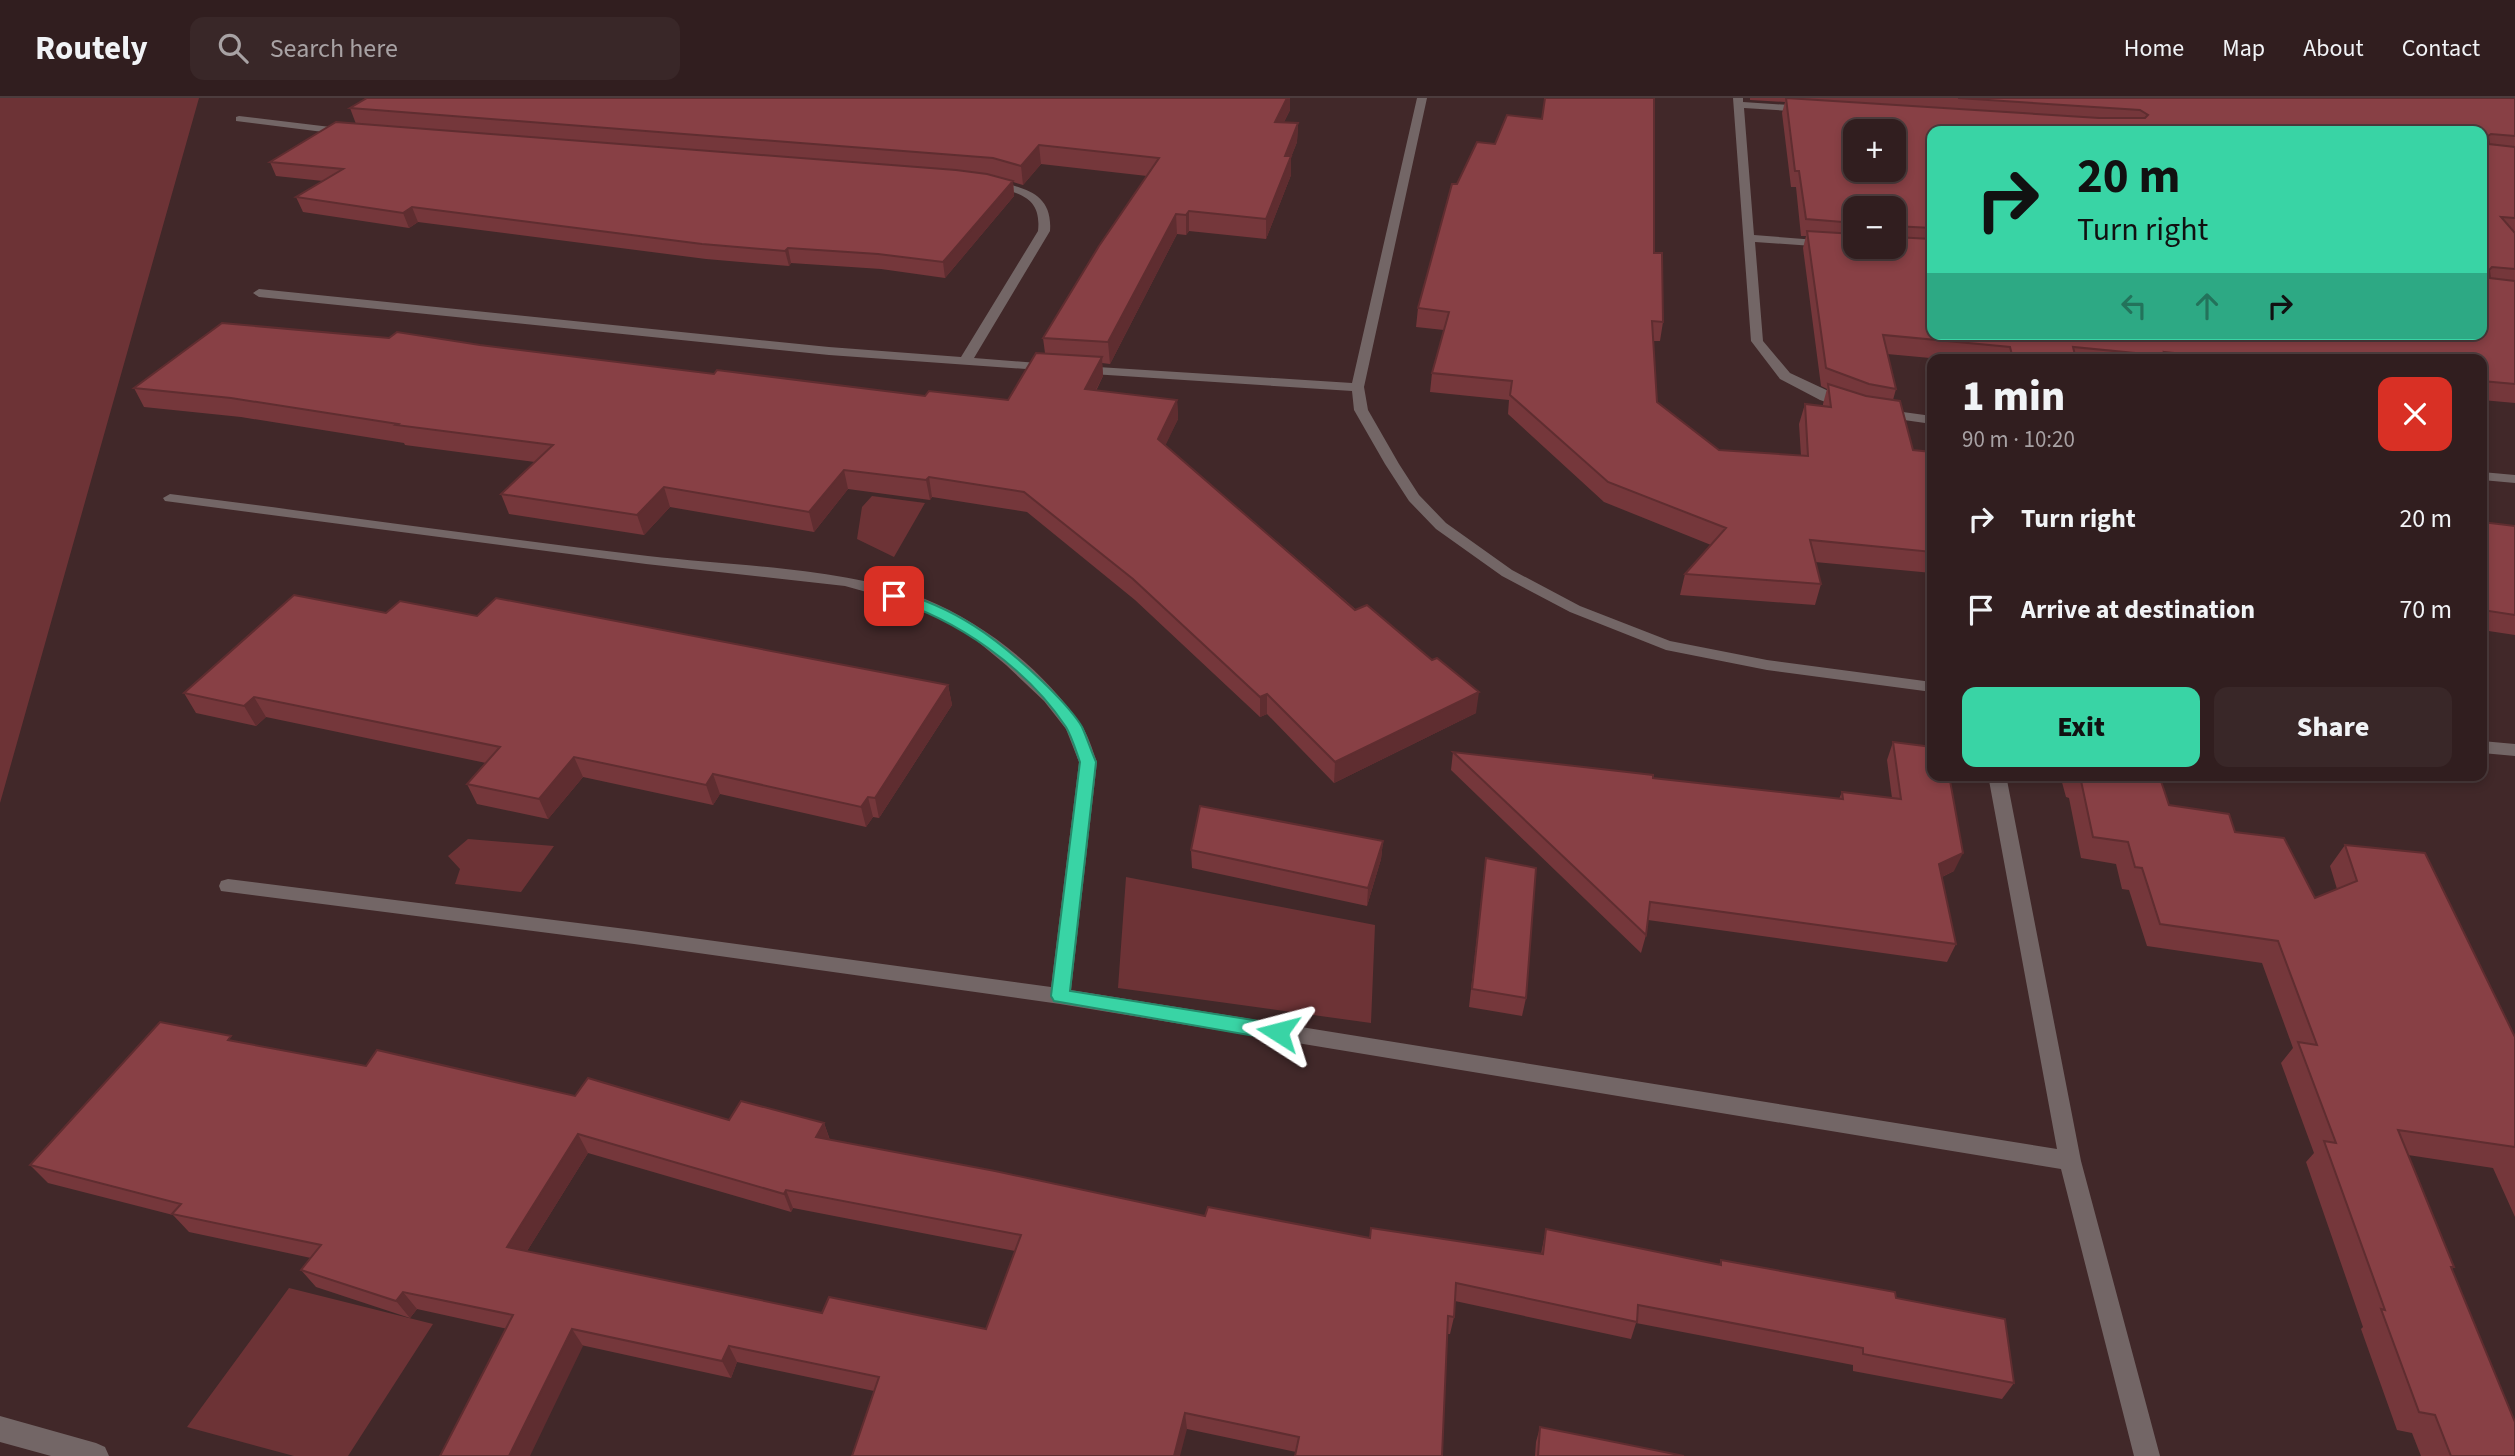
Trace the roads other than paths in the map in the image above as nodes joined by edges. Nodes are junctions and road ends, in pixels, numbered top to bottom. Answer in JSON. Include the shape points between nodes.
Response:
{"nodes":[{"id":1,"x":1422,"y":98,"type":"edge"},
{"id":2,"x":1738,"y":101,"type":"edge"},
{"id":3,"x":1820,"y":110,"type":"edge"},
{"id":4,"x":239,"y":119,"type":"dead end"},
{"id":5,"x":357,"y":133,"type":"edge"},
{"id":6,"x":978,"y":182,"type":"edge"},
{"id":7,"x":1750,"y":238,"type":"junction"},
{"id":8,"x":1843,"y":245,"type":"edge"},
{"id":9,"x":259,"y":293,"type":"dead end"},
{"id":10,"x":965,"y":362,"type":"junction"},
{"id":11,"x":1358,"y":387,"type":"junction"},
{"id":12,"x":1861,"y":409,"type":"edge"},
{"id":13,"x":1874,"y":412,"type":"edge"},
{"id":14,"x":1927,"y":419,"type":"edge"},
{"id":15,"x":2487,"y":476,"type":"edge"},
{"id":16,"x":2515,"y":479,"type":"edge"},
{"id":17,"x":170,"y":498,"type":"dead end"},
{"id":18,"x":1927,"y":686,"type":"edge"},
{"id":19,"x":2487,"y":747,"type":"edge"},
{"id":20,"x":2515,"y":750,"type":"edge"},
{"id":21,"x":1998,"y":781,"type":"edge"},
{"id":22,"x":228,"y":887,"type":"dead end"},
{"id":23,"x":1060,"y":996,"type":"junction"},
{"id":24,"x":2070,"y":1161,"type":"junction"},
{"id":25,"x":0,"y":1429,"type":"edge"},
{"id":26,"x":96,"y":1456,"type":"edge"},
{"id":27,"x":2147,"y":1456,"type":"edge"}],
"edges":[{"from":1,"to":11,"type":"street"},
{"from":2,"to":3,"type":"street"},
{"from":2,"to":7,"type":"street"},
{"from":4,"to":5,"type":"street"},
{"from":6,"to":10,"type":"street","via":[[1036,200],[1045,214],[1044,231]]},
{"from":7,"to":8,"type":"street"},
{"from":7,"to":12,"type":"street","via":[[1757,341],[1785,376]]},
{"from":9,"to":10,"type":"street"},
{"from":10,"to":11,"type":"street"},
{"from":11,"to":18,"type":"street","via":[[1361,410],[1392,464],[1414,498],[1441,526],[1507,573],[1575,609],[1666,645],[1767,665]]},
{"from":13,"to":14,"type":"street"},
{"from":15,"to":16,"type":"street"},
{"from":17,"to":23,"type":"street","via":[[846,582],[918,602],[971,628],[1049,697],[1074,727],[1088,762]]},
{"from":19,"to":20,"type":"street"},
{"from":21,"to":24,"type":"street"},
{"from":22,"to":23,"type":"street"},
{"from":23,"to":24,"type":"street"},
{"from":24,"to":27,"type":"street"},
{"from":25,"to":26,"type":"street"}]}
